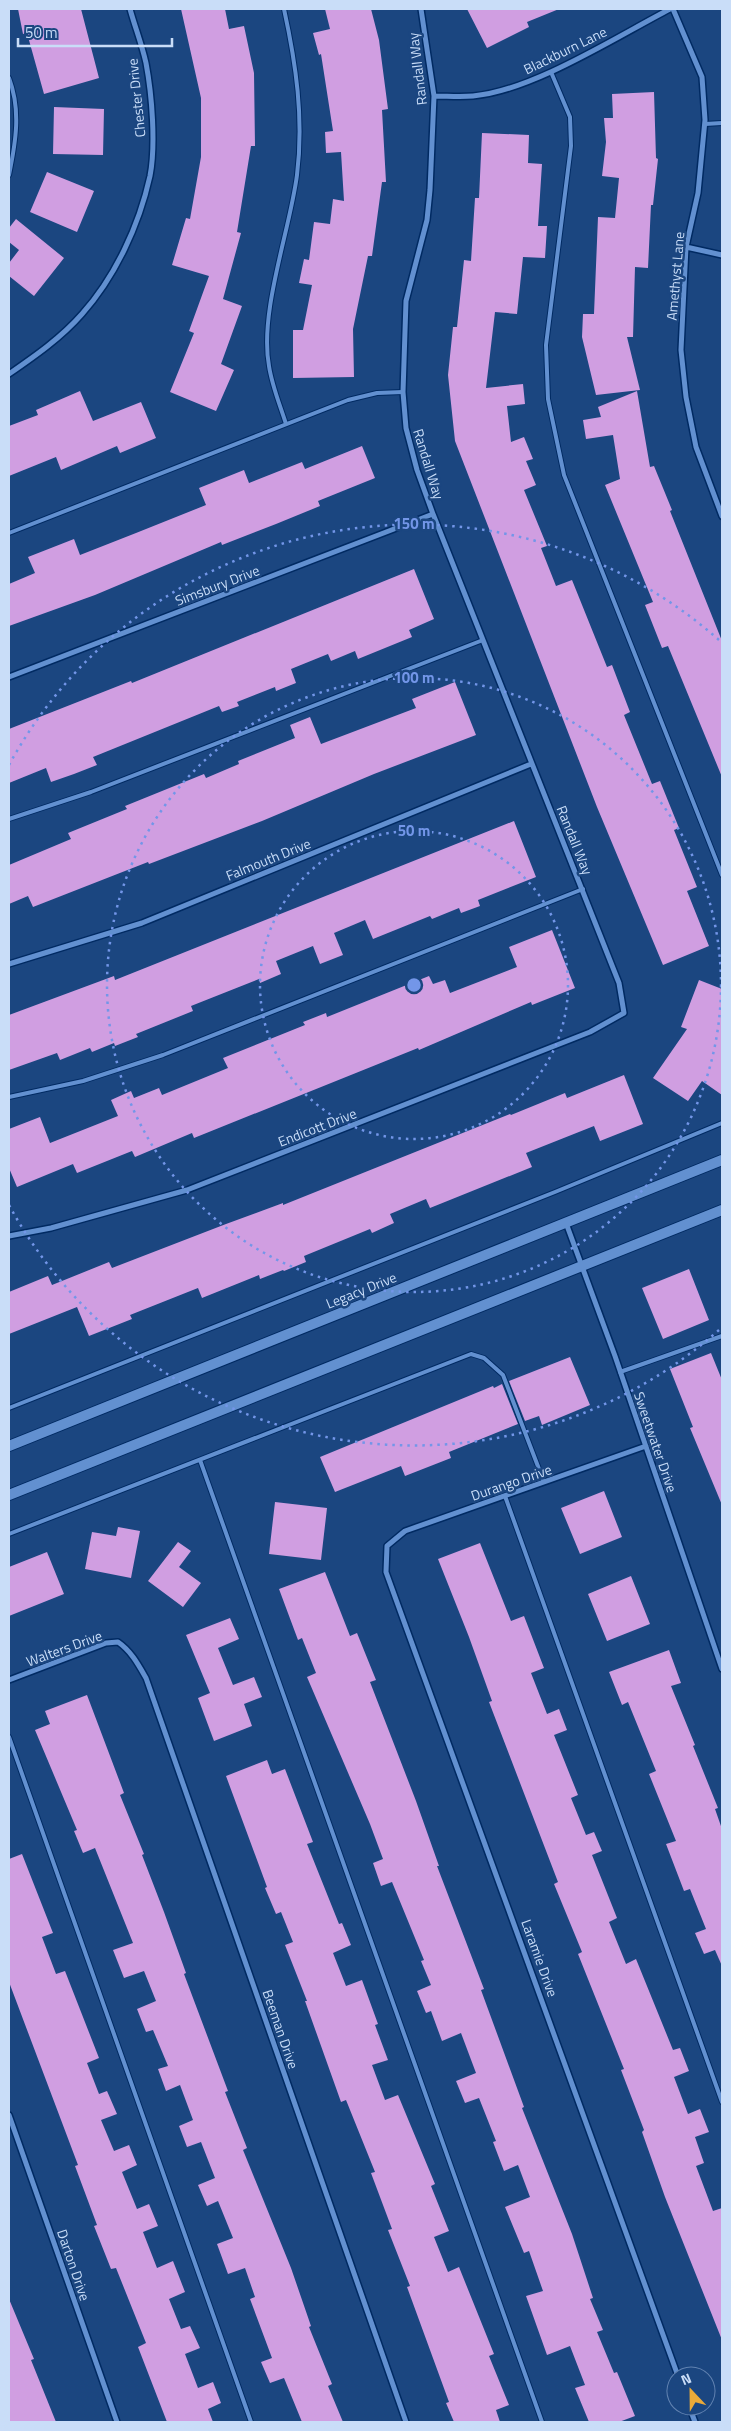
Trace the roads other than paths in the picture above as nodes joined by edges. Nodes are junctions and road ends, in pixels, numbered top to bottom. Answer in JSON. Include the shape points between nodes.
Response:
{"nodes":[{"id":1,"x":130,"y":9,"type":"edge"},
{"id":2,"x":284,"y":9,"type":"edge"},
{"id":3,"x":421,"y":9,"type":"edge"},
{"id":4,"x":671,"y":9,"type":"edge"},
{"id":5,"x":551,"y":72,"type":"junction"},
{"id":6,"x":9,"y":78,"type":"edge"},
{"id":7,"x":434,"y":96,"type":"junction"},
{"id":8,"x":722,"y":123,"type":"edge"},
{"id":9,"x":705,"y":124,"type":"junction"},
{"id":10,"x":9,"y":175,"type":"edge"},
{"id":11,"x":686,"y":247,"type":"junction"},
{"id":12,"x":722,"y":255,"type":"edge"},
{"id":13,"x":9,"y":374,"type":"edge"},
{"id":14,"x":403,"y":392,"type":"junction"},
{"id":15,"x":286,"y":424,"type":"junction"},
{"id":16,"x":433,"y":514,"type":"junction"},
{"id":17,"x":722,"y":516,"type":"edge"},
{"id":18,"x":9,"y":533,"type":"edge"},
{"id":19,"x":483,"y":640,"type":"junction"},
{"id":20,"x":9,"y":677,"type":"edge"},
{"id":21,"x":532,"y":764,"type":"junction"},
{"id":22,"x":9,"y":819,"type":"edge"},
{"id":23,"x":722,"y":875,"type":"edge"},
{"id":24,"x":583,"y":889,"type":"junction"},
{"id":25,"x":9,"y":964,"type":"edge"},
{"id":26,"x":624,"y":1013,"type":"joint"},
{"id":27,"x":9,"y":1097,"type":"edge"},
{"id":28,"x":722,"y":1124,"type":"edge"},
{"id":29,"x":722,"y":1160,"type":"edge"},
{"id":30,"x":722,"y":1210,"type":"edge"},
{"id":31,"x":566,"y":1223,"type":"junction"},
{"id":32,"x":9,"y":1236,"type":"edge"},
{"id":33,"x":581,"y":1266,"type":"junction"},
{"id":34,"x":722,"y":1336,"type":"edge"},
{"id":35,"x":620,"y":1372,"type":"junction"},
{"id":36,"x":9,"y":1408,"type":"edge"},
{"id":37,"x":9,"y":1446,"type":"edge"},
{"id":38,"x":646,"y":1446,"type":"junction"},
{"id":39,"x":200,"y":1460,"type":"junction"},
{"id":40,"x":544,"y":1482,"type":"junction"},
{"id":41,"x":9,"y":1495,"type":"edge"},
{"id":42,"x":505,"y":1496,"type":"junction"},
{"id":43,"x":9,"y":1534,"type":"edge"},
{"id":44,"x":387,"y":1546,"type":"joint"},
{"id":45,"x":126,"y":1647,"type":"joint"},
{"id":46,"x":722,"y":1669,"type":"edge"},
{"id":47,"x":9,"y":1680,"type":"edge"},
{"id":48,"x":9,"y":1737,"type":"edge"},
{"id":49,"x":722,"y":2102,"type":"edge"},
{"id":50,"x":9,"y":2115,"type":"edge"},
{"id":51,"x":674,"y":2366,"type":"edge"},
{"id":52,"x":117,"y":2422,"type":"edge"},
{"id":53,"x":251,"y":2422,"type":"edge"},
{"id":54,"x":406,"y":2422,"type":"edge"},
{"id":55,"x":542,"y":2422,"type":"edge"}],
"edges":[{"from":1,"to":13,"type":"street","name":"Chester Drive","via":[[146,63],[153,123],[150,175],[133,231],[107,282],[82,315],[46,349]]},
{"from":2,"to":15,"type":"lane","via":[[296,61],[301,120],[297,175],[268,320],[268,365]]},
{"from":3,"to":7,"type":"street","name":"Randall Way"},
{"from":4,"to":5,"type":"street","name":"Blackburn Lane"},
{"from":4,"to":9,"type":"street","name":"Amethyst Lane","via":[[702,77]]},
{"from":5,"to":7,"type":"street","name":"Blackburn Lane","via":[[474,96]]},
{"from":5,"to":23,"type":"lane","via":[[570,117],[571,146],[546,345],[548,399],[556,443],[564,475]]},
{"from":6,"to":10,"type":"lane","via":[[16,98],[16,145]]},
{"from":7,"to":14,"type":"street","name":"Randall Way","via":[[427,220],[406,301]]},
{"from":8,"to":9,"type":"lane"},
{"from":9,"to":11,"type":"street","name":"Amethyst Lane","via":[[698,193]]},
{"from":11,"to":12,"type":"street"},
{"from":11,"to":17,"type":"street","name":"Amethyst Lane","via":[[681,350],[686,397],[696,447]]},
{"from":14,"to":15,"type":"lane","via":[[377,393],[348,400]]},
{"from":14,"to":16,"type":"street","name":"Randall Way","via":[[406,428]]},
{"from":15,"to":18,"type":"lane"},
{"from":16,"to":19,"type":"street","name":"Randall Way"},
{"from":16,"to":20,"type":"street","name":"Simsbury Drive"},
{"from":19,"to":21,"type":"street","name":"Randall Way"},
{"from":19,"to":22,"type":"lane","via":[[91,792]]},
{"from":21,"to":24,"type":"street","name":"Randall Way"},
{"from":21,"to":25,"type":"street","name":"Falmouth Drive","via":[[142,923]]},
{"from":24,"to":26,"type":"street","name":"Randall Way","via":[[619,983]]},
{"from":24,"to":27,"type":"lane","via":[[163,1055],[83,1080]]},
{"from":26,"to":32,"type":"street","name":"Endicott Drive","via":[[590,1032],[187,1190],[51,1228]]},
{"from":28,"to":36,"type":"lane"},
{"from":29,"to":31,"type":"main road","name":"Legacy Drive"},
{"from":30,"to":33,"type":"main road"},
{"from":31,"to":33,"type":"street","name":"Sweetwater Drive"},
{"from":31,"to":37,"type":"main road","name":"Legacy Drive"},
{"from":33,"to":35,"type":"street","name":"Sweetwater Drive"},
{"from":33,"to":41,"type":"main road"},
{"from":34,"to":35,"type":"lane"},
{"from":35,"to":38,"type":"street","name":"Sweetwater Drive"},
{"from":38,"to":40,"type":"street","name":"Durango Drive"},
{"from":38,"to":46,"type":"street","name":"Sweetwater Drive"},
{"from":39,"to":40,"type":"lane","via":[[471,1354],[484,1358],[503,1376]]},
{"from":39,"to":43,"type":"lane"},
{"from":39,"to":55,"type":"lane"},
{"from":40,"to":42,"type":"street","name":"Durango Drive"},
{"from":42,"to":44,"type":"street","name":"Durango Drive","via":[[405,1531]]},
{"from":42,"to":49,"type":"lane"},
{"from":44,"to":51,"type":"street","name":"Laramie Drive","via":[[386,1572]]},
{"from":45,"to":47,"type":"street","name":"Walters Drive","via":[[118,1642],[106,1643]]},
{"from":45,"to":54,"type":"street","name":"Beeman Drive","via":[[146,1678]]},
{"from":48,"to":53,"type":"lane"},
{"from":50,"to":52,"type":"street","name":"Darton Drive"}]}
